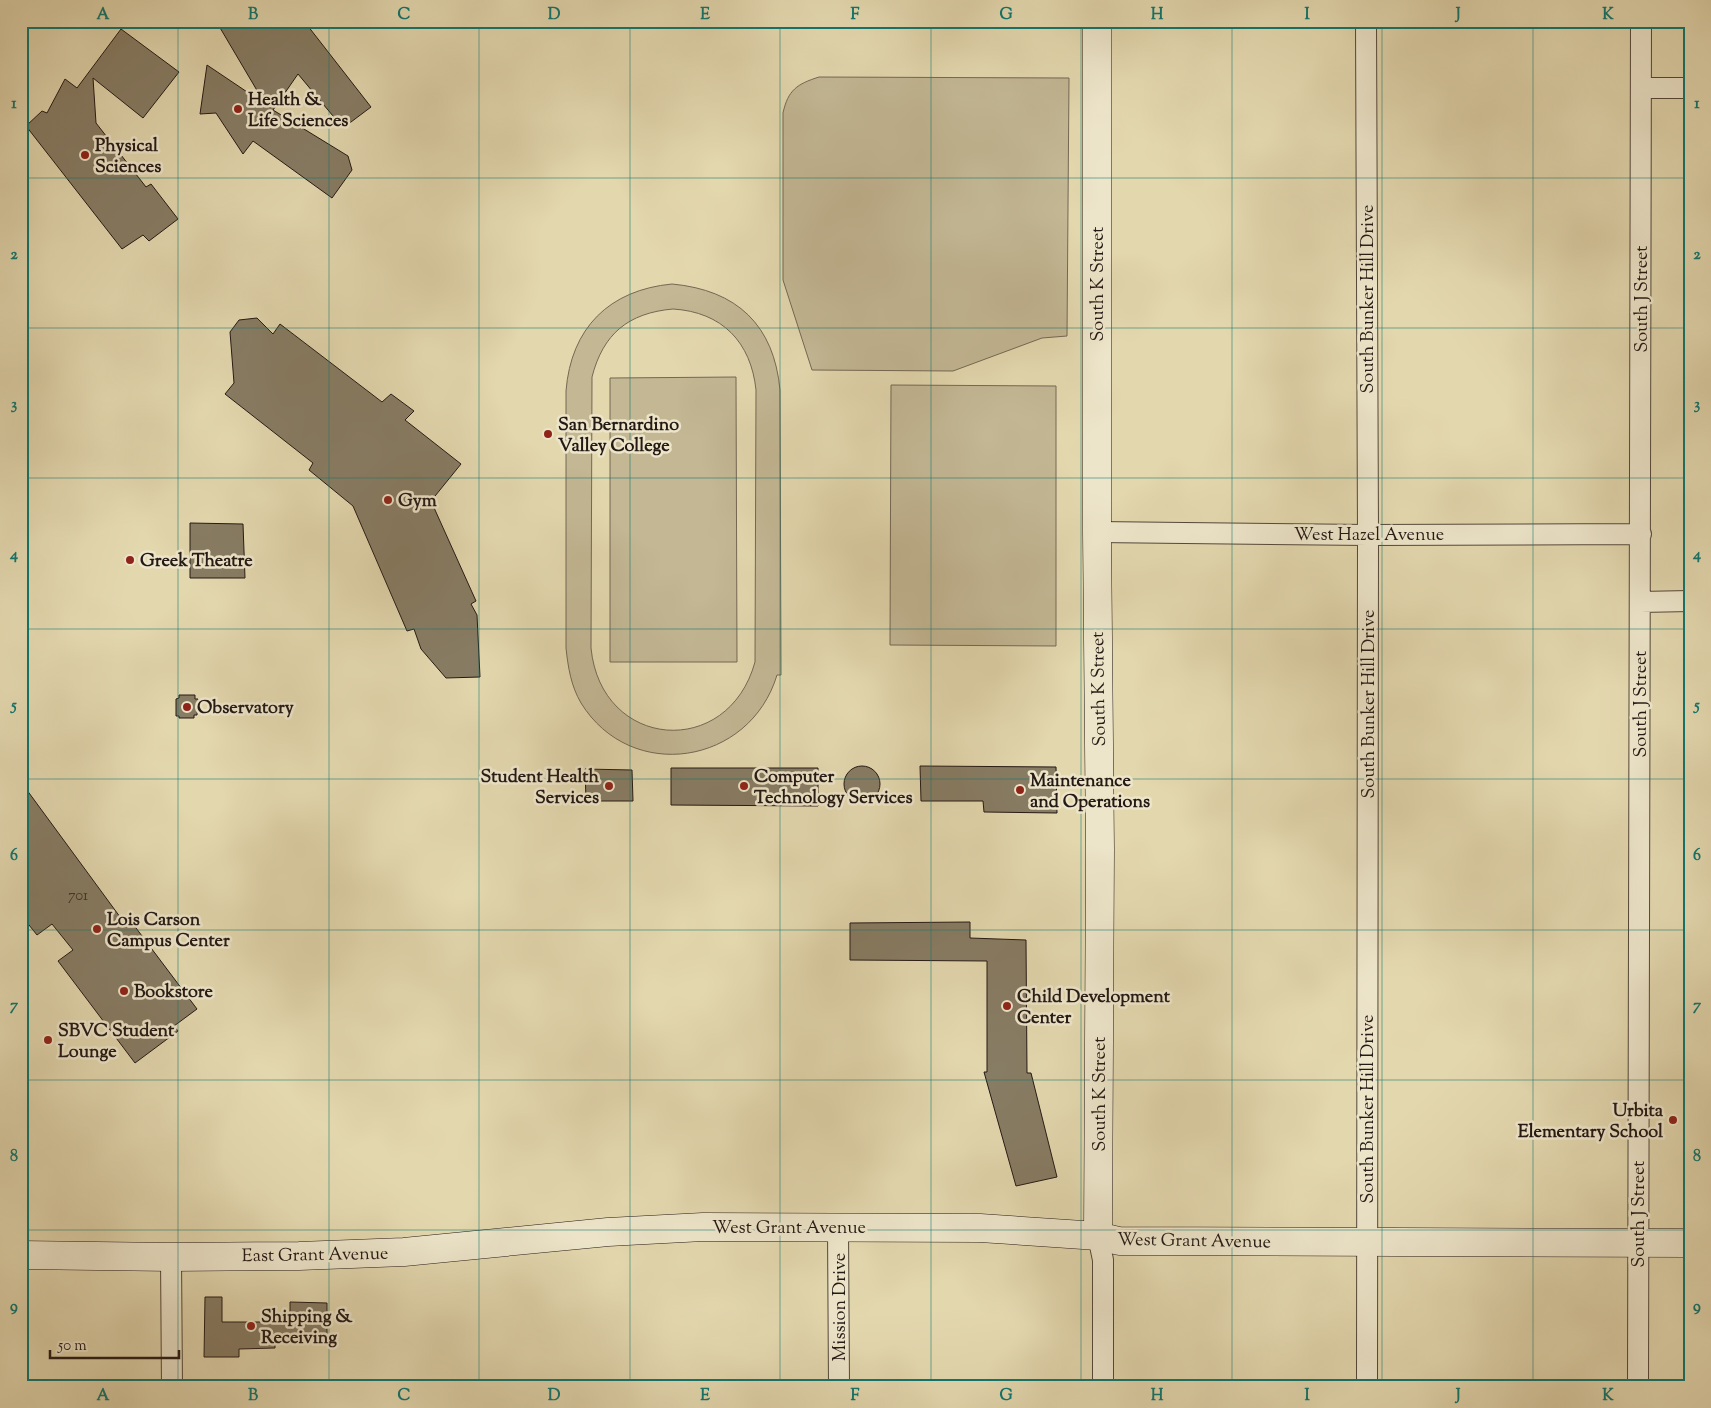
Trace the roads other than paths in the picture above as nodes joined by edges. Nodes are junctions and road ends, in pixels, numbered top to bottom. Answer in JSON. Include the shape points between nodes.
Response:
{"nodes":[{"id":1,"x":1097,"y":21,"type":"edge"},
{"id":2,"x":1366,"y":21,"type":"edge"},
{"id":3,"x":1641,"y":21,"type":"edge"},
{"id":4,"x":1640,"y":88,"type":"junction"},
{"id":5,"x":1690,"y":88,"type":"edge"},
{"id":6,"x":1097,"y":532,"type":"junction"},
{"id":7,"x":1640,"y":534,"type":"junction"},
{"id":8,"x":1368,"y":535,"type":"junction"},
{"id":9,"x":1640,"y":602,"type":"junction"},
{"id":10,"x":1690,"y":602,"type":"edge"},
{"id":11,"x":838,"y":1228,"type":"junction"},
{"id":12,"x":608,"y":1232,"type":"joint"},
{"id":13,"x":1098,"y":1236,"type":"junction"},
{"id":14,"x":1367,"y":1242,"type":"junction"},
{"id":15,"x":1638,"y":1243,"type":"junction"},
{"id":16,"x":1690,"y":1243,"type":"edge"},
{"id":17,"x":21,"y":1255,"type":"edge"},
{"id":18,"x":171,"y":1257,"type":"junction"},
{"id":19,"x":172,"y":1387,"type":"edge"},
{"id":20,"x":839,"y":1387,"type":"edge"},
{"id":21,"x":1103,"y":1387,"type":"edge"},
{"id":22,"x":1367,"y":1387,"type":"edge"},
{"id":23,"x":1638,"y":1387,"type":"edge"}],
"edges":[{"from":1,"to":6,"type":"street","name":"South K Street"},
{"from":2,"to":8,"type":"street","name":"South Bunker Hill Drive"},
{"from":3,"to":4,"type":"street","name":"South J Street"},
{"from":4,"to":5,"type":"street"},
{"from":4,"to":7,"type":"street","name":"South J Street"},
{"from":6,"to":8,"type":"street","name":"West Hazel Avenue"},
{"from":6,"to":13,"type":"street","name":"South K Street","via":[[1100,850]]},
{"from":7,"to":8,"type":"street","name":"West Hazel Avenue"},
{"from":7,"to":9,"type":"street","name":"South J Street"},
{"from":8,"to":14,"type":"street","name":"South Bunker Hill Drive"},
{"from":9,"to":10,"type":"street"},
{"from":9,"to":15,"type":"street","name":"South J Street"},
{"from":11,"to":12,"type":"street","name":"West Grant Avenue","via":[[703,1227]]},
{"from":11,"to":13,"type":"street","name":"West Grant Avenue","via":[[980,1228]]},
{"from":11,"to":20,"type":"street","name":"Mission Drive"},
{"from":12,"to":18,"type":"street","name":"East Grant Avenue","via":[[404,1252]]},
{"from":13,"to":14,"type":"street","name":"West Grant Avenue","via":[[1119,1241]]},
{"from":13,"to":21,"type":"street","name":"South K Street","via":[[1103,1260]]},
{"from":14,"to":15,"type":"street","name":"West Grant Avenue"},
{"from":14,"to":22,"type":"street","name":"South Bunker Hill Drive"},
{"from":15,"to":16,"type":"street","name":"West Grant Avenue"},
{"from":15,"to":23,"type":"street","name":"South J Street"},
{"from":17,"to":18,"type":"street","name":"East Grant Avenue"},
{"from":18,"to":19,"type":"street"}]}
